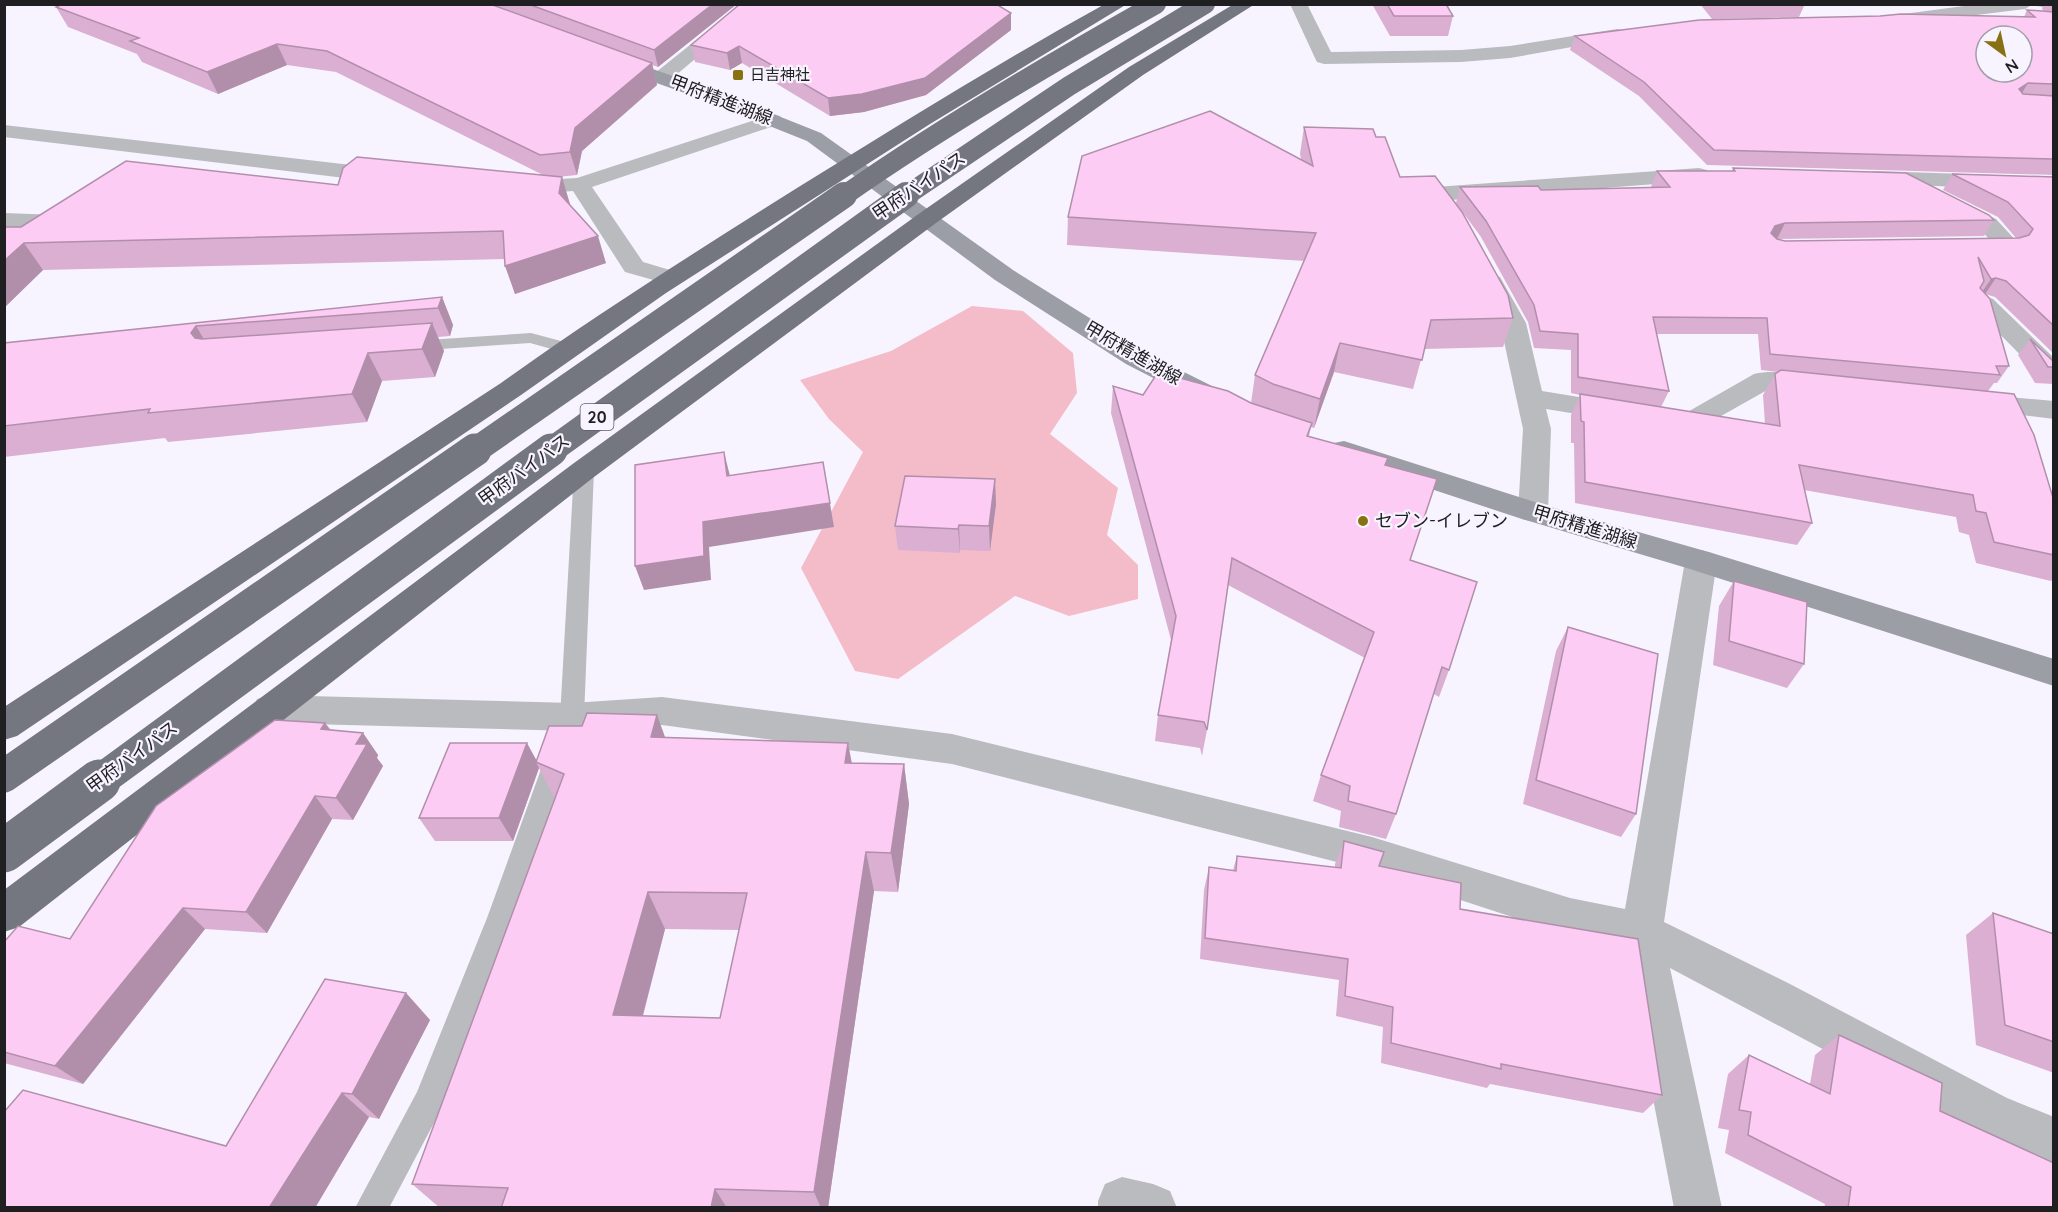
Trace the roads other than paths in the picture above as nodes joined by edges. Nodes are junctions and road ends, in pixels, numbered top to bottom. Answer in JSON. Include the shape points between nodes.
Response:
{"nodes":[{"id":1,"x":752,"y":4,"type":"edge"},
{"id":2,"x":1119,"y":4,"type":"edge"},
{"id":3,"x":1156,"y":4,"type":"edge"},
{"id":4,"x":1204,"y":4,"type":"edge"},
{"id":5,"x":1247,"y":4,"type":"edge"},
{"id":6,"x":1298,"y":4,"type":"edge"},
{"id":7,"x":2025,"y":4,"type":"edge"},
{"id":8,"x":2041,"y":4,"type":"edge"},
{"id":9,"x":2054,"y":6,"type":"edge"},
{"id":10,"x":1873,"y":23,"type":"edge"},
{"id":11,"x":1636,"y":31,"type":"edge"},
{"id":12,"x":593,"y":54,"type":"edge"},
{"id":13,"x":662,"y":77,"type":"junction"},
{"id":14,"x":773,"y":120,"type":"junction"},
{"id":15,"x":4,"y":131,"type":"edge"},
{"id":16,"x":851,"y":164,"type":"junction"},
{"id":17,"x":1716,"y":175,"type":"edge"},
{"id":18,"x":1853,"y":177,"type":"edge"},
{"id":19,"x":406,"y":178,"type":"edge"},
{"id":20,"x":1899,"y":178,"type":"junction"},
{"id":21,"x":579,"y":184,"type":"junction"},
{"id":22,"x":2054,"y":184,"type":"edge"},
{"id":23,"x":498,"y":186,"type":"edge"},
{"id":24,"x":928,"y":218,"type":"junction"},
{"id":25,"x":4,"y":220,"type":"edge"},
{"id":26,"x":59,"y":222,"type":"edge"},
{"id":27,"x":1467,"y":238,"type":"edge"},
{"id":28,"x":1950,"y":245,"type":"edge"},
{"id":29,"x":1482,"y":266,"type":"edge"},
{"id":30,"x":671,"y":278,"type":"junction"},
{"id":31,"x":1984,"y":304,"type":"edge"},
{"id":32,"x":392,"y":348,"type":"edge"},
{"id":33,"x":566,"y":348,"type":"junction"},
{"id":34,"x":2054,"y":373,"type":"edge"},
{"id":35,"x":1845,"y":388,"type":"edge"},
{"id":36,"x":1531,"y":398,"type":"junction"},
{"id":37,"x":1949,"y":399,"type":"edge"},
{"id":38,"x":1227,"y":405,"type":"edge"},
{"id":39,"x":2054,"y":410,"type":"edge"},
{"id":40,"x":1325,"y":444,"type":"edge"},
{"id":41,"x":584,"y":470,"type":"junction"},
{"id":42,"x":1533,"y":512,"type":"junction"},
{"id":43,"x":1701,"y":561,"type":"junction"},
{"id":44,"x":2054,"y":673,"type":"edge"},
{"id":45,"x":270,"y":709,"type":"junction"},
{"id":46,"x":572,"y":717,"type":"junction"},
{"id":47,"x":4,"y":726,"type":"edge"},
{"id":48,"x":4,"y":776,"type":"edge"},
{"id":49,"x":4,"y":851,"type":"edge"},
{"id":50,"x":4,"y":915,"type":"edge"},
{"id":51,"x":1642,"y":932,"type":"junction"},
{"id":52,"x":2054,"y":1141,"type":"edge"},
{"id":53,"x":371,"y":1208,"type":"edge"},
{"id":54,"x":1122,"y":1208,"type":"edge"},
{"id":55,"x":1153,"y":1208,"type":"edge"},
{"id":56,"x":1698,"y":1208,"type":"edge"}],
"edges":[{"from":1,"to":13,"type":"street"},
{"from":2,"to":16,"type":"highway"},
{"from":3,"to":48,"type":"highway","name":"甲府バイパス","number":"20","bridge":true,"via":[[885,167]]},
{"from":4,"to":49,"type":"highway","name":"甲府バイパス","number":"20","bridge":true,"via":[[1134,44],[914,188]]},
{"from":5,"to":24,"type":"highway","via":[[1136,71]]},
{"from":6,"to":11,"type":"street","via":[[1324,58],[1510,52]]},
{"from":7,"to":10,"type":"street"},
{"from":8,"to":9,"type":"lane"},
{"from":12,"to":13,"type":"main road","name":"甲府精進湖線"},
{"from":13,"to":14,"type":"main road","name":"甲府精進湖線"},
{"from":14,"to":16,"type":"main road","name":"甲府精進湖線","via":[[814,137]]},
{"from":14,"to":21,"type":"street"},
{"from":15,"to":19,"type":"street"},
{"from":16,"to":24,"type":"main road","name":"甲府精進湖線"},
{"from":16,"to":30,"type":"highway"},
{"from":17,"to":27,"type":"street","via":[[1436,194]]},
{"from":18,"to":20,"type":"street"},
{"from":20,"to":22,"type":"street"},
{"from":20,"to":28,"type":"street","via":[[1988,224],[2008,245]]},
{"from":21,"to":23,"type":"street"},
{"from":21,"to":30,"type":"street","via":[[634,267]]},
{"from":24,"to":38,"type":"main road","name":"甲府精進湖線","via":[[1004,275],[1135,358]]},
{"from":24,"to":41,"type":"highway"},
{"from":25,"to":26,"type":"street"},
{"from":29,"to":36,"type":"street","via":[[1514,323]]},
{"from":30,"to":33,"type":"highway"},
{"from":31,"to":34,"type":"street"},
{"from":32,"to":33,"type":"lane","via":[[531,338]]},
{"from":33,"to":47,"type":"highway","via":[[512,389]]},
{"from":35,"to":36,"type":"street","via":[[1764,380],[1688,423]]},
{"from":36,"to":42,"type":"street","via":[[1537,429]]},
{"from":37,"to":39,"type":"street"},
{"from":40,"to":42,"type":"main road","name":"甲府精進湖線"},
{"from":41,"to":45,"type":"highway"},
{"from":41,"to":46,"type":"lane"},
{"from":42,"to":43,"type":"main road","name":"甲府精進湖線"},
{"from":43,"to":44,"type":"main road","name":"甲府精進湖線"},
{"from":43,"to":51,"type":"street"},
{"from":45,"to":46,"type":"street"},
{"from":45,"to":50,"type":"highway"},
{"from":46,"to":51,"type":"street","via":[[662,711],[952,749],[1372,854],[1570,917]]},
{"from":46,"to":53,"type":"lane","via":[[501,918],[429,1102]]},
{"from":51,"to":52,"type":"street","via":[[1991,1114]]},
{"from":51,"to":56,"type":"street"},
{"from":54,"to":55,"type":"street","via":[[1122,1201]]}]}
